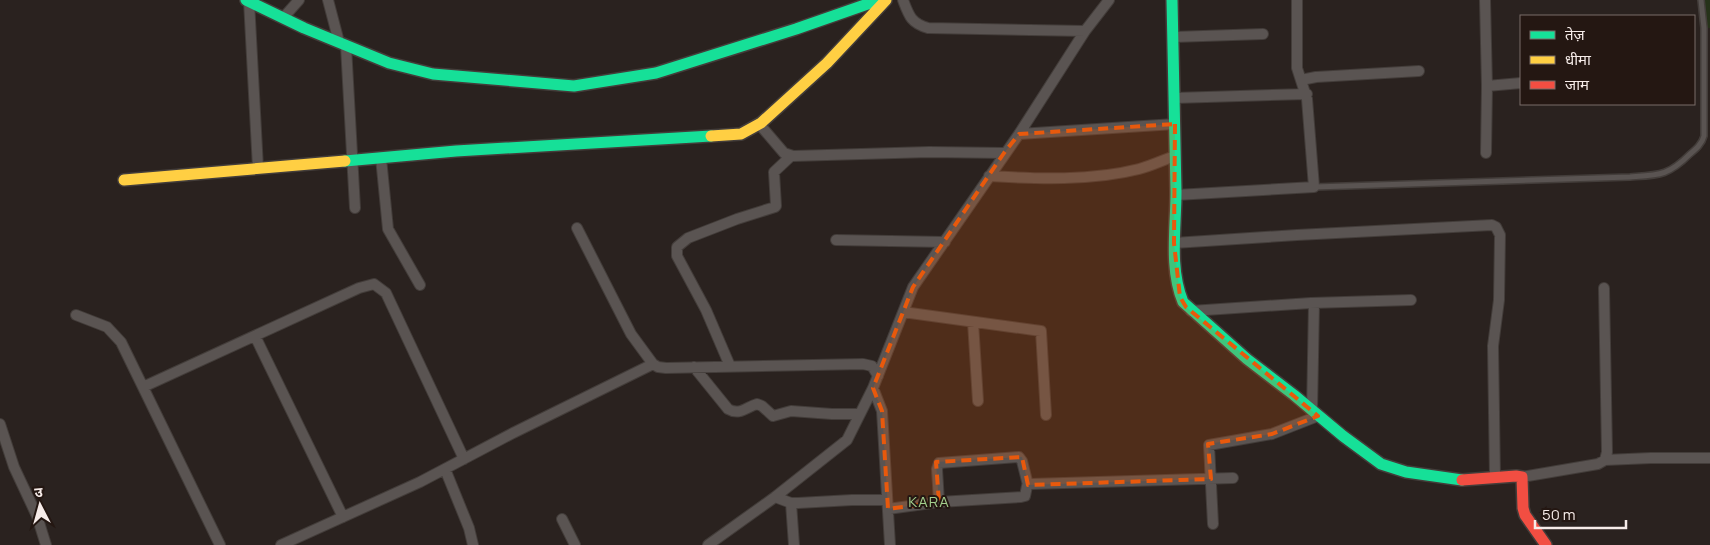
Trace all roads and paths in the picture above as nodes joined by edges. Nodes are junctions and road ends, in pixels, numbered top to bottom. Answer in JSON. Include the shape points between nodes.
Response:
{"nodes":[{"id":1,"x":299,"y":0,"type":"edge"},
{"id":2,"x":328,"y":0,"type":"edge"},
{"id":3,"x":879,"y":0,"type":"edge"},
{"id":4,"x":886,"y":0,"type":"edge"},
{"id":5,"x":904,"y":0,"type":"edge"},
{"id":6,"x":1108,"y":0,"type":"edge"},
{"id":7,"x":1172,"y":0,"type":"edge"},
{"id":8,"x":1298,"y":0,"type":"edge"},
{"id":9,"x":1485,"y":0,"type":"edge"},
{"id":10,"x":1701,"y":0,"type":"edge"},
{"id":11,"x":248,"y":1,"type":"edge"},
{"id":12,"x":283,"y":18,"type":"junction"},
{"id":13,"x":1086,"y":31,"type":"junction"},
{"id":14,"x":1264,"y":34,"type":"dead end"},
{"id":15,"x":1173,"y":37,"type":"junction"},
{"id":16,"x":343,"y":44,"type":"junction"},
{"id":17,"x":1419,"y":71,"type":"dead end"},
{"id":18,"x":1301,"y":80,"type":"junction"},
{"id":19,"x":1520,"y":83,"type":"edge"},
{"id":20,"x":1487,"y":86,"type":"junction"},
{"id":21,"x":1307,"y":94,"type":"junction"},
{"id":22,"x":1174,"y":98,"type":"junction"},
{"id":23,"x":1175,"y":124,"type":"junction"},
{"id":24,"x":760,"y":125,"type":"junction"},
{"id":25,"x":1019,"y":134,"type":"junction"},
{"id":26,"x":1004,"y":153,"type":"junction"},
{"id":27,"x":1486,"y":153,"type":"dead end"},
{"id":28,"x":791,"y":156,"type":"junction"},
{"id":29,"x":1175,"y":156,"type":"junction"},
{"id":30,"x":381,"y":158,"type":"junction"},
{"id":31,"x":352,"y":161,"type":"junction"},
{"id":32,"x":258,"y":168,"type":"junction"},
{"id":33,"x":989,"y":176,"type":"junction"},
{"id":34,"x":124,"y":180,"type":"dead end"},
{"id":35,"x":1314,"y":187,"type":"junction"},
{"id":36,"x":1176,"y":194,"type":"junction"},
{"id":37,"x":355,"y":208,"type":"dead end"},
{"id":38,"x":577,"y":228,"type":"dead end"},
{"id":39,"x":836,"y":240,"type":"dead end"},
{"id":40,"x":944,"y":242,"type":"junction"},
{"id":41,"x":1174,"y":243,"type":"junction"},
{"id":42,"x":420,"y":285,"type":"dead end"},
{"id":43,"x":1604,"y":288,"type":"dead end"},
{"id":44,"x":1411,"y":300,"type":"dead end"},
{"id":45,"x":1314,"y":303,"type":"junction"},
{"id":46,"x":1191,"y":311,"type":"junction"},
{"id":47,"x":903,"y":312,"type":"junction"},
{"id":48,"x":76,"y":315,"type":"dead end"},
{"id":49,"x":973,"y":322,"type":"junction"},
{"id":50,"x":255,"y":336,"type":"junction"},
{"id":51,"x":654,"y":364,"type":"junction"},
{"id":52,"x":730,"y":366,"type":"junction"},
{"id":53,"x":694,"y":367,"type":"junction"},
{"id":54,"x":878,"y":376,"type":"junction"},
{"id":55,"x":143,"y":387,"type":"junction"},
{"id":56,"x":873,"y":388,"type":"junction"},
{"id":57,"x":978,"y":401,"type":"dead end"},
{"id":58,"x":860,"y":414,"type":"junction"},
{"id":59,"x":1315,"y":414,"type":"junction"},
{"id":60,"x":1046,"y":415,"type":"dead end"},
{"id":61,"x":0,"y":424,"type":"edge"},
{"id":62,"x":5,"y":454,"type":"edge"},
{"id":63,"x":1710,"y":458,"type":"edge"},
{"id":64,"x":464,"y":459,"type":"junction"},
{"id":65,"x":1605,"y":460,"type":"junction"},
{"id":66,"x":445,"y":469,"type":"junction"},
{"id":67,"x":1522,"y":477,"type":"junction"},
{"id":68,"x":1233,"y":478,"type":"dead end"},
{"id":69,"x":1495,"y":478,"type":"junction"},
{"id":70,"x":1211,"y":479,"type":"junction"},
{"id":71,"x":1028,"y":485,"type":"junction"},
{"id":72,"x":775,"y":497,"type":"junction"},
{"id":73,"x":939,"y":502,"type":"junction"},
{"id":74,"x":791,"y":503,"type":"junction"},
{"id":75,"x":888,"y":505,"type":"junction"},
{"id":76,"x":343,"y":517,"type":"junction"},
{"id":77,"x":562,"y":519,"type":"dead end"},
{"id":78,"x":1213,"y":524,"type":"dead end"},
{"id":79,"x":46,"y":545,"type":"edge"},
{"id":80,"x":220,"y":545,"type":"edge"},
{"id":81,"x":281,"y":545,"type":"edge"},
{"id":82,"x":473,"y":545,"type":"edge"},
{"id":83,"x":575,"y":545,"type":"edge"},
{"id":84,"x":708,"y":545,"type":"edge"},
{"id":85,"x":794,"y":545,"type":"edge"},
{"id":86,"x":890,"y":545,"type":"edge"},
{"id":87,"x":1546,"y":545,"type":"edge"}],
"edges":[{"from":1,"to":12,"type":"street"},
{"from":2,"to":16,"type":"street"},
{"from":3,"to":16,"type":"street","via":[[656,73],[574,86],[433,74],[389,63]]},
{"from":4,"to":24,"type":"street","via":[[815,74]]},
{"from":5,"to":13,"type":"street","via":[[914,22],[928,28]]},
{"from":6,"to":13,"type":"street"},
{"from":7,"to":15,"type":"street"},
{"from":8,"to":18,"type":"street","via":[[1297,64]]},
{"from":9,"to":20,"type":"street"},
{"from":10,"to":35,"type":"lane","via":[[1704,136],[1699,145],[1670,172],[1630,177]]},
{"from":11,"to":12,"type":"street"},
{"from":11,"to":32,"type":"street"},
{"from":12,"to":16,"type":"street"},
{"from":13,"to":25,"type":"street"},
{"from":14,"to":15,"type":"street"},
{"from":15,"to":22,"type":"street"},
{"from":16,"to":31,"type":"street"},
{"from":17,"to":18,"type":"street"},
{"from":18,"to":21,"type":"street"},
{"from":19,"to":20,"type":"street"},
{"from":20,"to":27,"type":"street"},
{"from":21,"to":22,"type":"street"},
{"from":21,"to":35,"type":"street"},
{"from":22,"to":23,"type":"street"},
{"from":23,"to":25,"type":"street"},
{"from":23,"to":29,"type":"street"},
{"from":24,"to":28,"type":"street","via":[[784,154]]},
{"from":24,"to":30,"type":"street","via":[[733,134]]},
{"from":25,"to":26,"type":"street"},
{"from":26,"to":28,"type":"street"},
{"from":26,"to":33,"type":"street"},
{"from":28,"to":52,"type":"street","via":[[774,172],[775,208],[688,238],[676,250]]},
{"from":29,"to":33,"type":"street","via":[[1136,170],[1098,175],[1035,179]]},
{"from":29,"to":36,"type":"street"},
{"from":30,"to":31,"type":"street"},
{"from":30,"to":42,"type":"street","via":[[388,229]]},
{"from":31,"to":32,"type":"street"},
{"from":31,"to":37,"type":"street"},
{"from":32,"to":34,"type":"street"},
{"from":33,"to":40,"type":"street"},
{"from":35,"to":36,"type":"street"},
{"from":36,"to":41,"type":"street"},
{"from":38,"to":51,"type":"street","via":[[625,324]]},
{"from":39,"to":40,"type":"street"},
{"from":40,"to":47,"type":"street","via":[[913,287]]},
{"from":41,"to":46,"type":"street","via":[[1178,290],[1182,302]]},
{"from":41,"to":69,"type":"street","via":[[1496,227],[1500,235],[1500,294],[1493,346]]},
{"from":43,"to":65,"type":"street"},
{"from":44,"to":45,"type":"street"},
{"from":45,"to":46,"type":"street"},
{"from":45,"to":59,"type":"street"},
{"from":46,"to":59,"type":"street"},
{"from":47,"to":49,"type":"street"},
{"from":47,"to":54,"type":"street"},
{"from":48,"to":55,"type":"street","via":[[114,333]]},
{"from":49,"to":57,"type":"street"},
{"from":49,"to":60,"type":"street","via":[[1042,332]]},
{"from":50,"to":55,"type":"street"},
{"from":50,"to":64,"type":"street","via":[[359,288],[374,284],[380,287],[386,293]]},
{"from":50,"to":76,"type":"street"},
{"from":51,"to":53,"type":"street","via":[[662,368]]},
{"from":51,"to":64,"type":"street"},
{"from":52,"to":53,"type":"street"},
{"from":52,"to":54,"type":"street","via":[[863,364],[872,366]]},
{"from":53,"to":58,"type":"street","via":[[732,411],[742,412],[757,404],[773,416],[791,411]]},
{"from":54,"to":56,"type":"street"},
{"from":55,"to":80,"type":"street"},
{"from":56,"to":58,"type":"street"},
{"from":56,"to":75,"type":"street","via":[[882,411]]},
{"from":58,"to":72,"type":"street","via":[[843,444]]},
{"from":59,"to":69,"type":"street","via":[[1387,466],[1436,478]]},
{"from":59,"to":70,"type":"street","via":[[1272,434],[1210,444]]},
{"from":61,"to":62,"type":"street"},
{"from":62,"to":79,"type":"street","via":[[37,516]]},
{"from":63,"to":65,"type":"street"},
{"from":64,"to":66,"type":"street"},
{"from":65,"to":67,"type":"street","via":[[1598,464]]},
{"from":66,"to":76,"type":"street"},
{"from":66,"to":82,"type":"street"},
{"from":67,"to":69,"type":"street"},
{"from":67,"to":87,"type":"street","via":[[1525,515]]},
{"from":68,"to":70,"type":"street"},
{"from":70,"to":71,"type":"street"},
{"from":70,"to":78,"type":"street"},
{"from":71,"to":73,"type":"street","via":[[1023,497]]},
{"from":71,"to":73,"type":"street","via":[[1020,458],[939,463],[936,469]]},
{"from":72,"to":74,"type":"street"},
{"from":72,"to":84,"type":"street"},
{"from":73,"to":75,"type":"street"},
{"from":74,"to":75,"type":"street","via":[[852,500]]},
{"from":74,"to":85,"type":"street"},
{"from":75,"to":86,"type":"street"},
{"from":76,"to":81,"type":"street"},
{"from":77,"to":83,"type":"street"}]}
